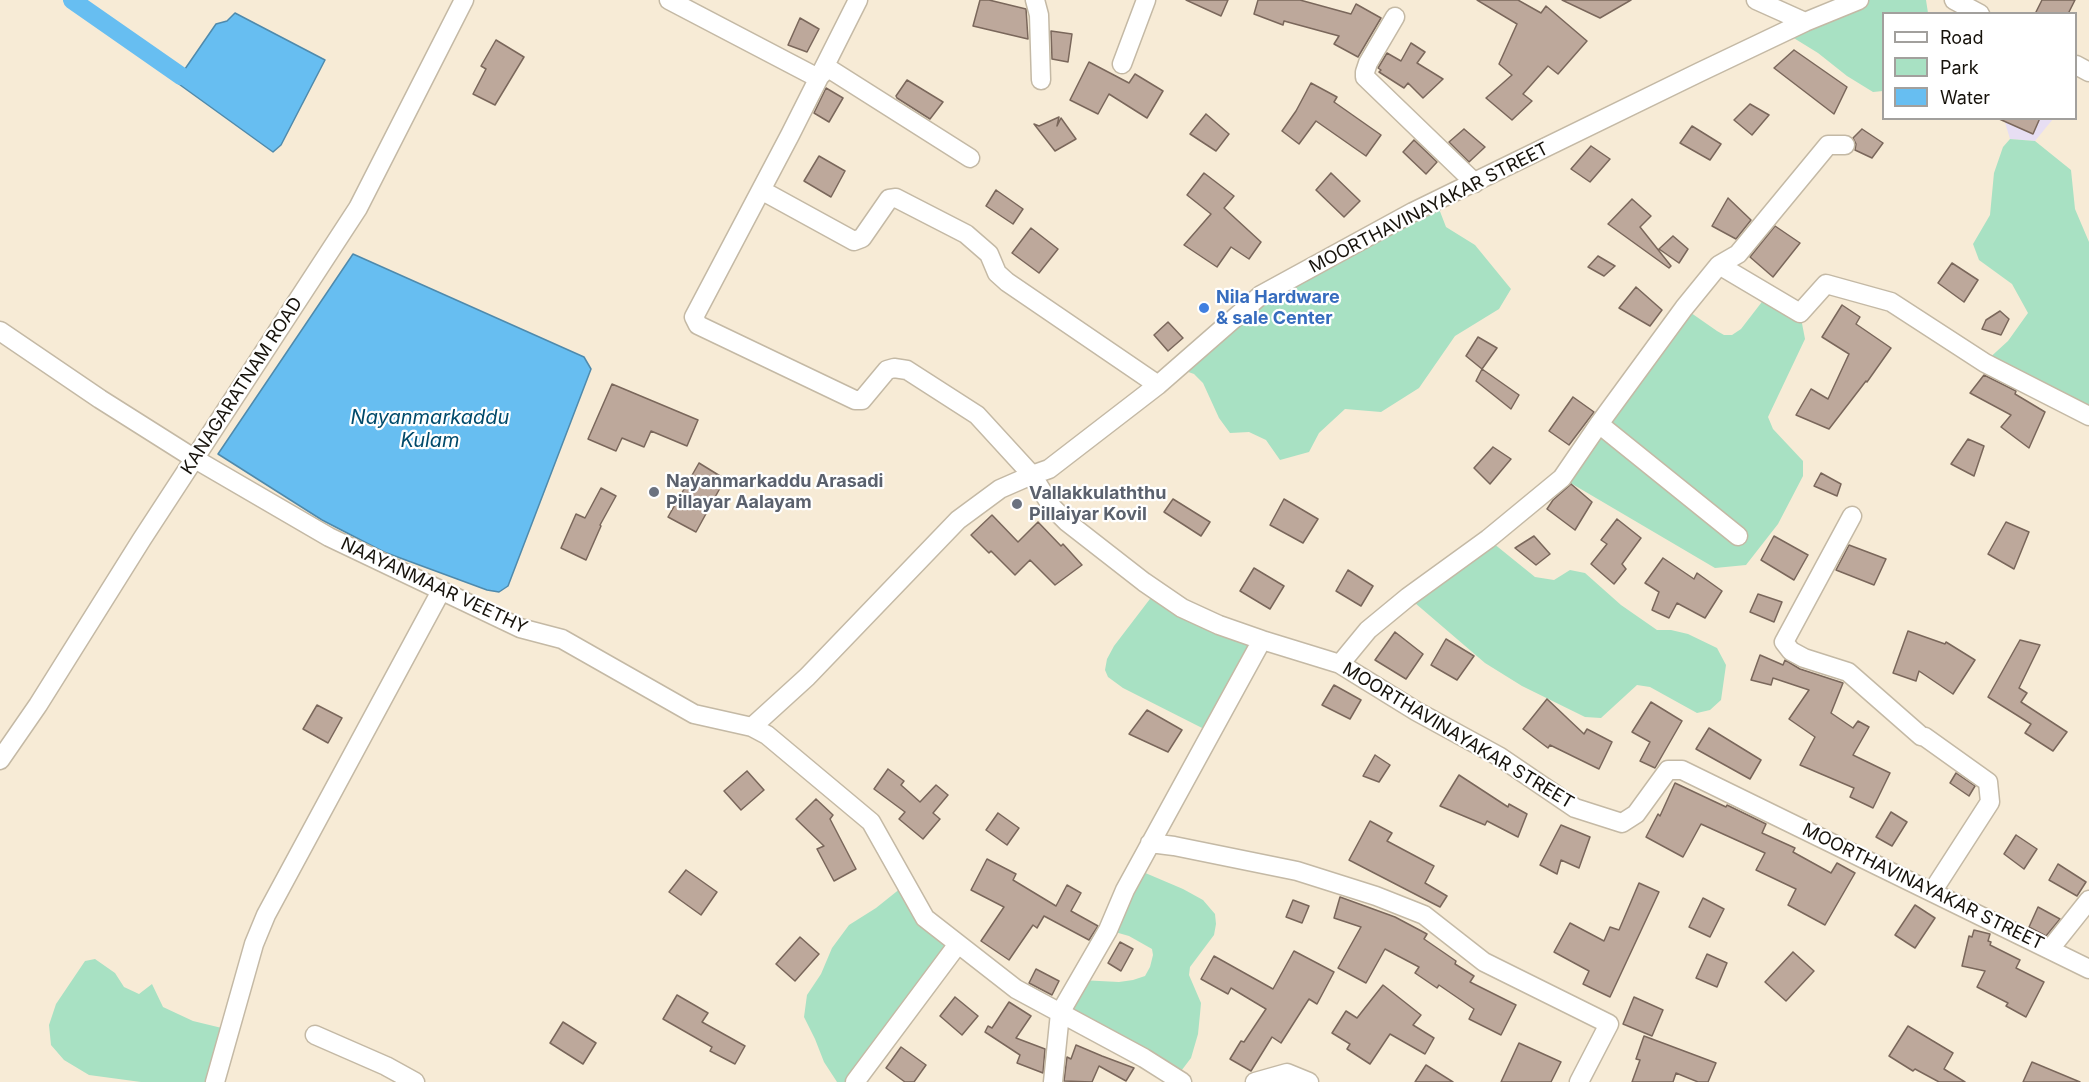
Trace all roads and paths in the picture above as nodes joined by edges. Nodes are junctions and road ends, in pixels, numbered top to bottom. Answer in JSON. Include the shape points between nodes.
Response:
{"nodes":[{"id":1,"x":464,"y":0,"type":"edge"},
{"id":2,"x":669,"y":0,"type":"edge"},
{"id":3,"x":858,"y":0,"type":"edge"},
{"id":4,"x":1035,"y":0,"type":"edge"},
{"id":5,"x":1146,"y":0,"type":"edge"},
{"id":6,"x":1756,"y":0,"type":"edge"},
{"id":7,"x":1859,"y":0,"type":"edge"},
{"id":8,"x":1954,"y":0,"type":"edge"},
{"id":9,"x":1976,"y":12,"type":"edge"},
{"id":10,"x":1395,"y":17,"type":"dead end"},
{"id":11,"x":1805,"y":22,"type":"junction"},
{"id":12,"x":1122,"y":64,"type":"dead end"},
{"id":13,"x":818,"y":78,"type":"junction"},
{"id":14,"x":1041,"y":80,"type":"dead end"},
{"id":15,"x":1845,"y":145,"type":"dead end"},
{"id":16,"x":970,"y":158,"type":"dead end"},
{"id":17,"x":1475,"y":183,"type":"junction"},
{"id":18,"x":761,"y":190,"type":"junction"},
{"id":19,"x":1719,"y":265,"type":"junction"},
{"id":20,"x":0,"y":331,"type":"edge"},
{"id":21,"x":1158,"y":385,"type":"junction"},
{"id":22,"x":2089,"y":416,"type":"edge"},
{"id":23,"x":1599,"y":424,"type":"junction"},
{"id":24,"x":195,"y":459,"type":"junction"},
{"id":25,"x":1032,"y":475,"type":"junction"},
{"id":26,"x":1852,"y":516,"type":"dead end"},
{"id":27,"x":1738,"y":536,"type":"dead end"},
{"id":28,"x":441,"y":591,"type":"junction"},
{"id":29,"x":1262,"y":640,"type":"junction"},
{"id":30,"x":1340,"y":663,"type":"junction"},
{"id":31,"x":752,"y":727,"type":"junction"},
{"id":32,"x":0,"y":760,"type":"edge"},
{"id":33,"x":1150,"y":843,"type":"junction"},
{"id":34,"x":1932,"y":892,"type":"junction"},
{"id":35,"x":2089,"y":900,"type":"edge"},
{"id":36,"x":958,"y":944,"type":"junction"},
{"id":37,"x":2050,"y":949,"type":"junction"},
{"id":38,"x":2089,"y":969,"type":"edge"},
{"id":39,"x":1060,"y":1012,"type":"junction"},
{"id":40,"x":315,"y":1035,"type":"dead end"},
{"id":41,"x":215,"y":1082,"type":"edge"},
{"id":42,"x":415,"y":1082,"type":"edge"},
{"id":43,"x":855,"y":1082,"type":"edge"},
{"id":44,"x":1053,"y":1082,"type":"edge"},
{"id":45,"x":1182,"y":1082,"type":"edge"},
{"id":46,"x":1255,"y":1082,"type":"edge"},
{"id":47,"x":1309,"y":1082,"type":"edge"},
{"id":48,"x":1579,"y":1082,"type":"edge"}],
"edges":[{"from":1,"to":24,"type":"street","name":"KANAGARATNAM ROAD","via":[[358,208]]},
{"from":2,"to":13,"type":"street"},
{"from":3,"to":13,"type":"street"},
{"from":4,"to":14,"type":"street"},
{"from":5,"to":12,"type":"street"},
{"from":6,"to":11,"type":"street"},
{"from":7,"to":11,"type":"street","name":"MOORTHAVINAYAKAR STREET"},
{"from":8,"to":9,"type":"street"},
{"from":10,"to":17,"type":"street","via":[[1368,63],[1365,77]]},
{"from":11,"to":17,"type":"street","name":"MOORTHAVINAYAKAR STREET"},
{"from":13,"to":16,"type":"street","via":[[828,68]]},
{"from":13,"to":18,"type":"street"},
{"from":15,"to":19,"type":"street","via":[[1828,145],[1738,254]]},
{"from":17,"to":21,"type":"street","name":"MOORTHAVINAYAKAR STREET","via":[[1413,212],[1261,295]]},
{"from":18,"to":21,"type":"street","via":[[854,241],[862,238],[889,199],[896,198],[966,234],[989,254],[997,273],[1007,282]]},
{"from":18,"to":25,"type":"street","via":[[694,317],[698,325],[855,400],[862,400],[887,370],[907,370],[977,415]]},
{"from":19,"to":22,"type":"street","via":[[1800,313],[1826,284],[1890,302],[1985,363]]},
{"from":19,"to":23,"type":"street"},
{"from":20,"to":24,"type":"street","name":"NAAYANMAAR VEETHY"},
{"from":21,"to":25,"type":"street","name":"MOORTHAVINAYAKAR STREET","via":[[1049,469]]},
{"from":23,"to":27,"type":"street"},
{"from":23,"to":30,"type":"street","via":[[1562,478],[1368,630]]},
{"from":24,"to":28,"type":"street","name":"NAAYANMAAR VEETHY","via":[[329,537]]},
{"from":24,"to":32,"type":"street","name":"KANAGARATNAM ROAD"},
{"from":25,"to":29,"type":"street","name":"MOORTHAVINAYAKAR STREET","via":[[1052,507],[1067,522],[1144,582],[1182,608]]},
{"from":25,"to":31,"type":"street","via":[[1000,489],[958,520],[807,678]]},
{"from":26,"to":34,"type":"street","via":[[1784,642],[1804,658],[1848,672],[1921,736],[1988,782],[1990,802]]},
{"from":28,"to":31,"type":"street","name":"NAAYANMAAR VEETHY","via":[[520,628],[562,639],[694,714]]},
{"from":28,"to":41,"type":"street","via":[[266,915],[254,944]]},
{"from":29,"to":30,"type":"street","name":"MOORTHAVINAYAKAR STREET"},
{"from":29,"to":33,"type":"street"},
{"from":30,"to":34,"type":"street","name":"MOORTHAVINAYAKAR STREET","via":[[1500,757],[1575,808],[1623,823],[1636,814],[1668,770],[1682,770]]},
{"from":31,"to":36,"type":"street","name":"NAAYANMAAR VEETHY","via":[[871,822],[925,918]]},
{"from":33,"to":39,"type":"street","via":[[1108,930]]},
{"from":33,"to":48,"type":"street","via":[[1297,871],[1424,915],[1484,962],[1609,1024]]},
{"from":34,"to":37,"type":"street","name":"MOORTHAVINAYAKAR STREET"},
{"from":35,"to":37,"type":"street"},
{"from":36,"to":39,"type":"street","name":"NAAYANMAAR VEETHY","via":[[1016,988]]},
{"from":36,"to":43,"type":"street"},
{"from":37,"to":38,"type":"street","name":"MOORTHAVINAYAKAR STREET"},
{"from":39,"to":44,"type":"street"},
{"from":39,"to":45,"type":"street","name":"NAAYANMAAR VEETHY"},
{"from":40,"to":42,"type":"street"},
{"from":46,"to":47,"type":"street","via":[[1287,1073]]}]}
